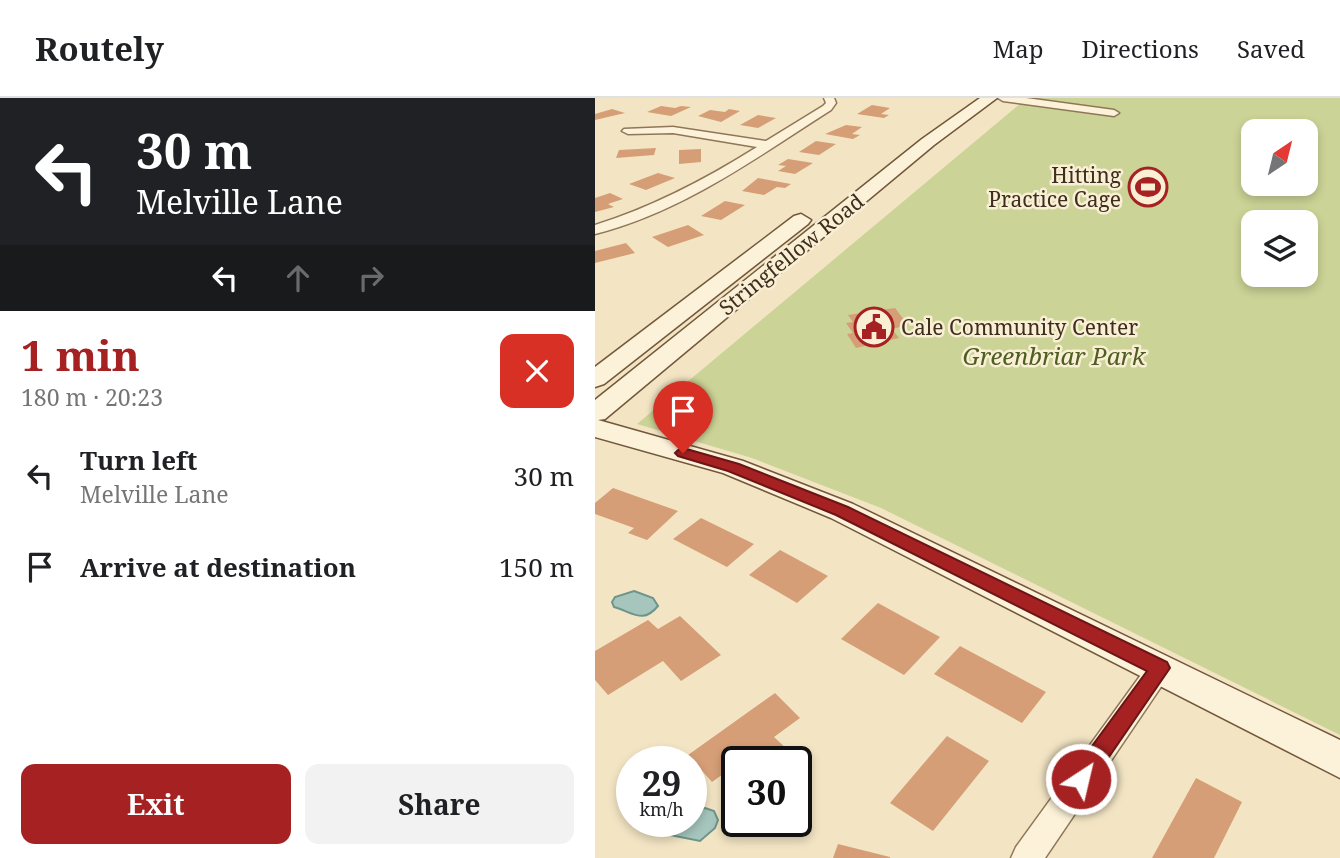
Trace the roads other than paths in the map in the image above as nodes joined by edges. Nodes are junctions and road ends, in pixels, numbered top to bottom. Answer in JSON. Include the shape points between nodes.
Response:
{"nodes":[{"id":1,"x":829,"y":98,"type":"edge"},
{"id":2,"x":964,"y":98,"type":"edge"},
{"id":3,"x":990,"y":98,"type":"edge"},
{"id":4,"x":1003,"y":98,"type":"edge"},
{"id":5,"x":1056,"y":101,"type":"edge"},
{"id":6,"x":1114,"y":113,"type":"dead end"},
{"id":7,"x":628,"y":131,"type":"dead end"},
{"id":8,"x":767,"y":145,"type":"junction"},
{"id":9,"x":595,"y":230,"type":"edge"},
{"id":10,"x":595,"y":379,"type":"edge"},
{"id":11,"x":595,"y":413,"type":"edge"},
{"id":12,"x":595,"y":428,"type":"edge"},
{"id":13,"x":1160,"y":668,"type":"junction"},
{"id":14,"x":1340,"y":760,"type":"edge"},
{"id":15,"x":1027,"y":858,"type":"edge"}],
"edges":[{"from":1,"to":8,"type":"street","via":[[827,108]]},
{"from":2,"to":10,"type":"main road","name":"Stringfellow Road","via":[[874,162]]},
{"from":3,"to":11,"type":"main road","name":"Stringfellow Road","via":[[927,142]]},
{"from":4,"to":5,"type":"street"},
{"from":5,"to":6,"type":"street"},
{"from":7,"to":8,"type":"street","via":[[673,130]]},
{"from":8,"to":9,"type":"street","via":[[670,203]]},
{"from":12,"to":13,"type":"main road","via":[[733,467],[842,511]]},
{"from":13,"to":14,"type":"main road"},
{"from":13,"to":15,"type":"street"}]}
